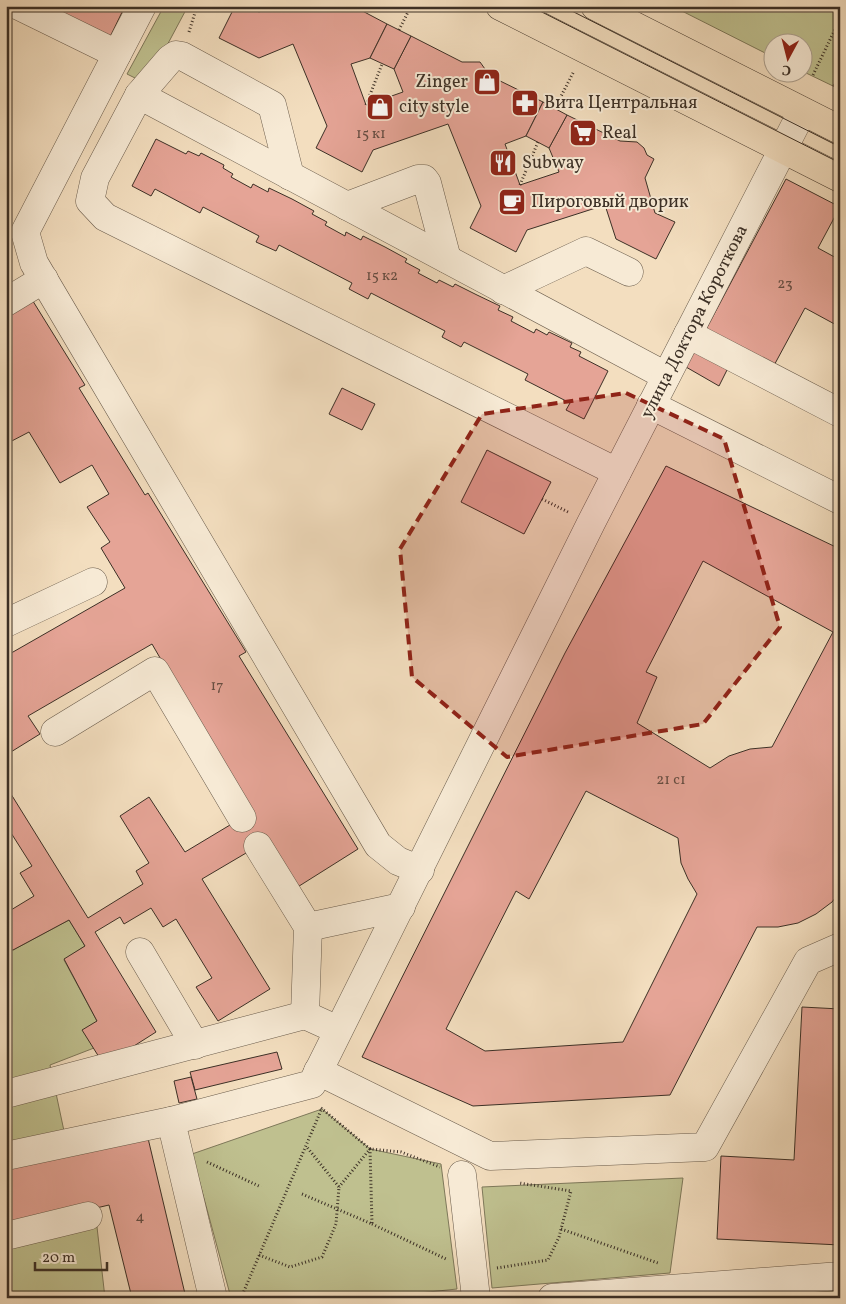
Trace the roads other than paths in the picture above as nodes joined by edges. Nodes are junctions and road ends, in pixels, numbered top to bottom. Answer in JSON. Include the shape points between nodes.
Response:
{"nodes":[{"id":1,"x":19,"y":6,"type":"edge"},
{"id":2,"x":142,"y":6,"type":"edge"},
{"id":3,"x":500,"y":6,"type":"edge"},
{"id":4,"x":595,"y":6,"type":"edge"},
{"id":5,"x":117,"y":54,"type":"junction"},
{"id":6,"x":140,"y":96,"type":"junction"},
{"id":7,"x":802,"y":112,"type":"junction"},
{"id":8,"x":840,"y":130,"type":"edge"},
{"id":9,"x":783,"y":149,"type":"junction"},
{"id":10,"x":290,"y":176,"type":"junction"},
{"id":11,"x":840,"y":178,"type":"edge"},
{"id":12,"x":347,"y":206,"type":"junction"},
{"id":13,"x":16,"y":227,"type":"edge"},
{"id":14,"x":447,"y":260,"type":"junction"},
{"id":15,"x":628,"y":272,"type":"dead end"},
{"id":16,"x":44,"y":279,"type":"junction"},
{"id":17,"x":503,"y":290,"type":"junction"},
{"id":18,"x":6,"y":302,"type":"edge"},
{"id":19,"x":688,"y":334,"type":"junction"},
{"id":20,"x":666,"y":376,"type":"junction"},
{"id":21,"x":651,"y":406,"type":"junction"},
{"id":22,"x":840,"y":413,"type":"edge"},
{"id":23,"x":617,"y":472,"type":"junction"},
{"id":24,"x":840,"y":500,"type":"edge"},
{"id":25,"x":92,"y":582,"type":"dead end"},
{"id":26,"x":6,"y":623,"type":"edge"},
{"id":27,"x":55,"y":732,"type":"dead end"},
{"id":28,"x":242,"y":818,"type":"dead end"},
{"id":29,"x":258,"y":846,"type":"dead end"},
{"id":30,"x":420,"y":870,"type":"junction"},
{"id":31,"x":401,"y":907,"type":"junction"},
{"id":32,"x":308,"y":927,"type":"junction"},
{"id":33,"x":840,"y":947,"type":"edge"},
{"id":34,"x":140,"y":952,"type":"dead end"},
{"id":35,"x":305,"y":1015,"type":"junction"},
{"id":36,"x":338,"y":1030,"type":"junction"},
{"id":37,"x":195,"y":1045,"type":"junction"},
{"id":38,"x":315,"y":1087,"type":"junction"},
{"id":39,"x":6,"y":1094,"type":"edge"},
{"id":40,"x":170,"y":1122,"type":"junction"},
{"id":41,"x":6,"y":1156,"type":"edge"},
{"id":42,"x":462,"y":1175,"type":"road end"},
{"id":43,"x":88,"y":1216,"type":"dead end"},
{"id":44,"x":6,"y":1236,"type":"edge"},
{"id":45,"x":840,"y":1276,"type":"edge"},
{"id":46,"x":474,"y":1285,"type":"edge"},
{"id":47,"x":213,"y":1298,"type":"edge"},
{"id":48,"x":552,"y":1298,"type":"edge"}],
"edges":[{"from":1,"to":5,"type":"street"},
{"from":2,"to":5,"type":"street"},
{"from":3,"to":9,"type":"main road"},
{"from":4,"to":7,"type":"main road"},
{"from":5,"to":13,"type":"street"},
{"from":6,"to":10,"type":"street"},
{"from":6,"to":10,"type":"street","via":[[176,55],[191,61],[272,105]]},
{"from":6,"to":23,"type":"street","via":[[95,178],[90,201],[105,217]]},
{"from":7,"to":8,"type":"main road"},
{"from":7,"to":9,"type":"street","name":"улица Доктора Короткова"},
{"from":9,"to":11,"type":"main road"},
{"from":9,"to":19,"type":"street","name":"улица Доктора Короткова"},
{"from":10,"to":12,"type":"street"},
{"from":12,"to":14,"type":"street"},
{"from":12,"to":14,"type":"street","via":[[418,179],[424,180]]},
{"from":13,"to":16,"type":"street"},
{"from":14,"to":17,"type":"street"},
{"from":15,"to":17,"type":"street","via":[[586,251]]},
{"from":16,"to":18,"type":"street"},
{"from":16,"to":30,"type":"street","via":[[378,845],[398,861]]},
{"from":17,"to":20,"type":"street"},
{"from":19,"to":20,"type":"street","name":"улица Доктора Короткова"},
{"from":19,"to":22,"type":"street"},
{"from":20,"to":21,"type":"street","name":"улица Доктора Короткова"},
{"from":21,"to":23,"type":"street","name":"улица Доктора Короткова"},
{"from":21,"to":24,"type":"street"},
{"from":23,"to":30,"type":"street","name":"улица Доктора Короткова"},
{"from":25,"to":26,"type":"street"},
{"from":27,"to":28,"type":"street","via":[[155,671]]},
{"from":29,"to":32,"type":"street"},
{"from":30,"to":31,"type":"street","name":"улица Доктора Короткова"},
{"from":31,"to":32,"type":"street"},
{"from":31,"to":36,"type":"street","name":"улица Доктора Короткова"},
{"from":32,"to":35,"type":"street"},
{"from":33,"to":38,"type":"street","via":[[808,961],[705,1147],[490,1156]]},
{"from":34,"to":37,"type":"street"},
{"from":35,"to":36,"type":"street"},
{"from":35,"to":37,"type":"street"},
{"from":36,"to":38,"type":"street","name":"улица Доктора Короткова"},
{"from":37,"to":39,"type":"street"},
{"from":38,"to":40,"type":"street"},
{"from":40,"to":41,"type":"street"},
{"from":40,"to":47,"type":"street"},
{"from":42,"to":46,"type":"street"},
{"from":43,"to":44,"type":"street"},
{"from":45,"to":48,"type":"street"}]}
